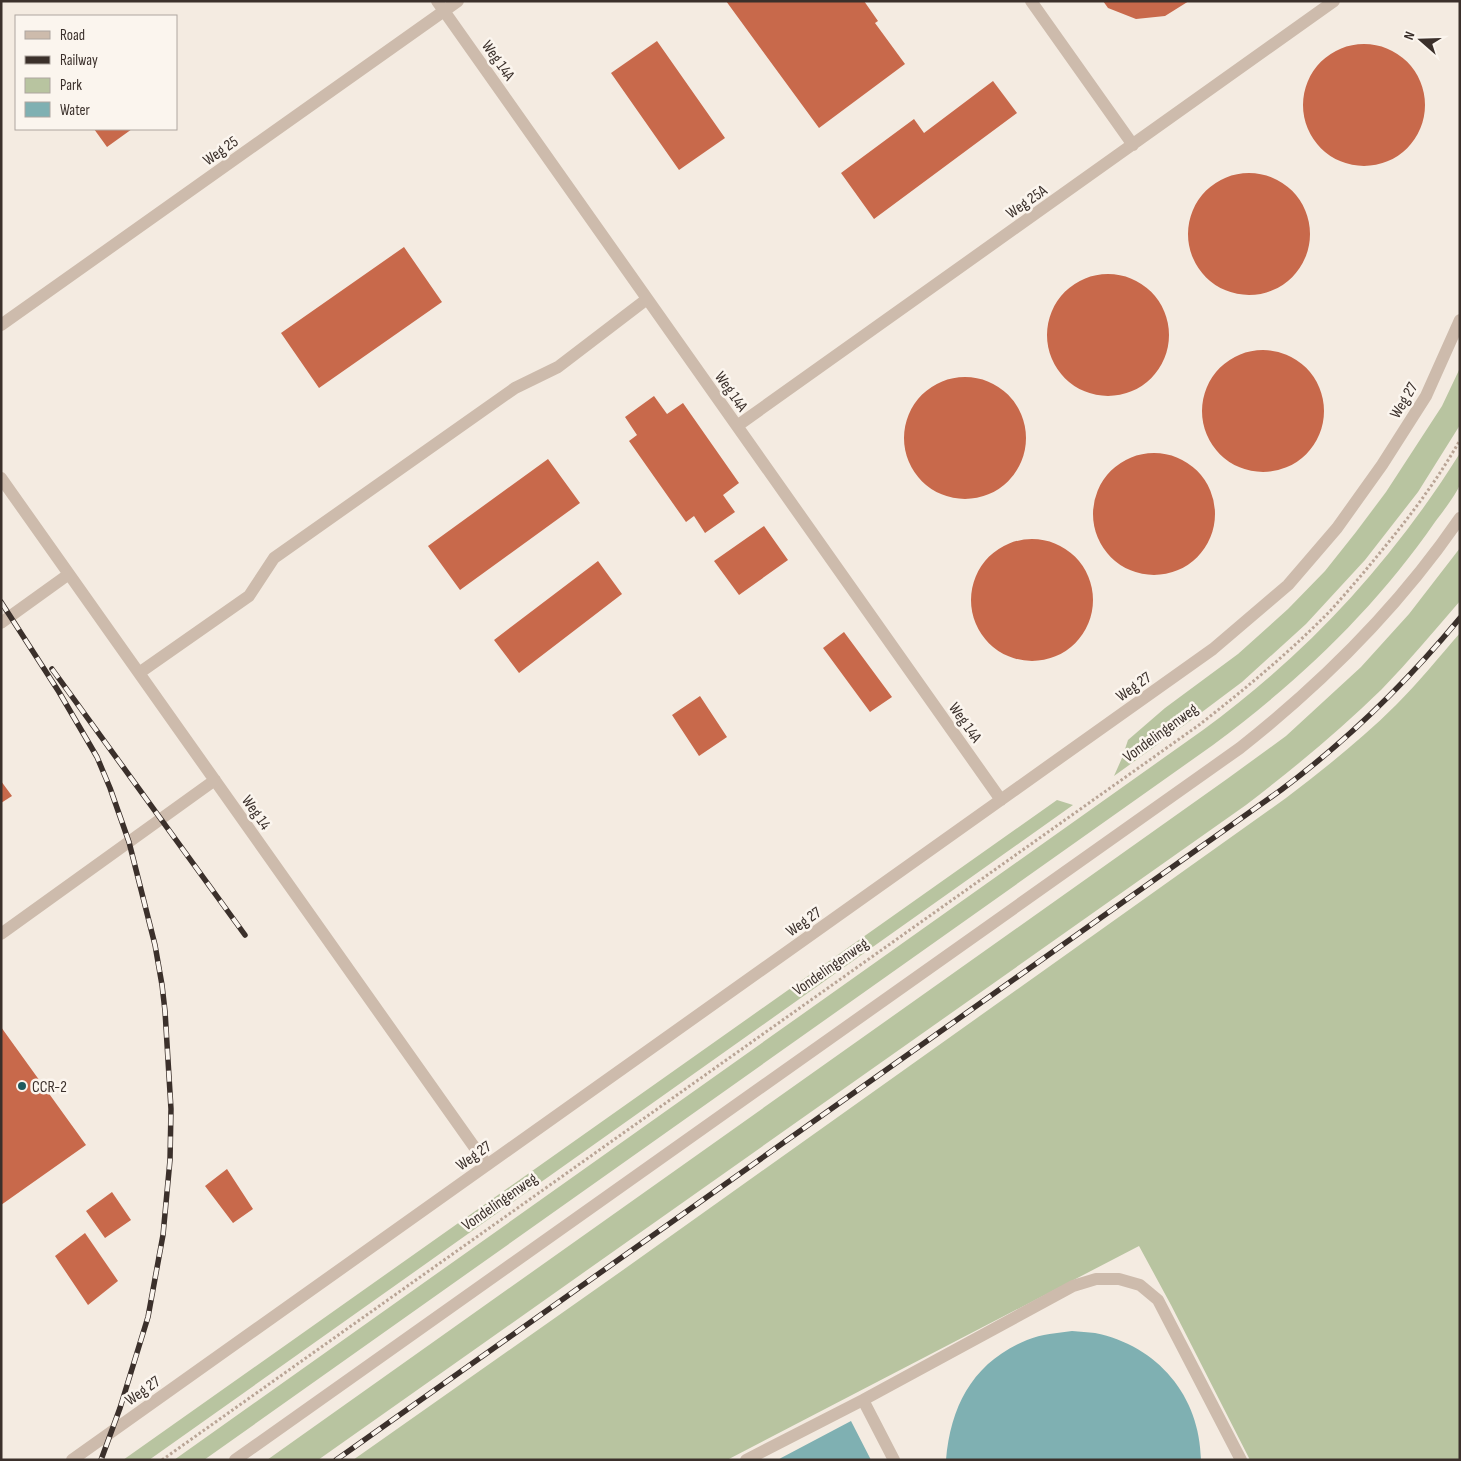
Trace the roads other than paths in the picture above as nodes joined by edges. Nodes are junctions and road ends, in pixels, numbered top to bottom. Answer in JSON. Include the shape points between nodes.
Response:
{"nodes":[{"id":1,"x":458,"y":1,"type":"edge"},
{"id":2,"x":1031,"y":1,"type":"edge"},
{"id":3,"x":1334,"y":1,"type":"edge"},
{"id":4,"x":441,"y":6,"type":"edge"},
{"id":5,"x":1133,"y":144,"type":"junction"},
{"id":6,"x":647,"y":299,"type":"junction"},
{"id":7,"x":1460,"y":320,"type":"edge"},
{"id":8,"x":1,"y":326,"type":"edge"},
{"id":9,"x":737,"y":426,"type":"junction"},
{"id":10,"x":1,"y":478,"type":"edge"},
{"id":11,"x":1460,"y":518,"type":"edge"},
{"id":12,"x":69,"y":574,"type":"junction"},
{"id":13,"x":1,"y":623,"type":"edge"},
{"id":14,"x":139,"y":673,"type":"junction"},
{"id":15,"x":215,"y":780,"type":"junction"},
{"id":16,"x":1001,"y":800,"type":"junction"},
{"id":17,"x":1,"y":934,"type":"edge"},
{"id":18,"x":487,"y":1165,"type":"junction"},
{"id":19,"x":862,"y":1400,"type":"junction"},
{"id":20,"x":72,"y":1460,"type":"edge"},
{"id":21,"x":235,"y":1460,"type":"edge"},
{"id":22,"x":746,"y":1460,"type":"edge"},
{"id":23,"x":894,"y":1460,"type":"edge"},
{"id":24,"x":1241,"y":1460,"type":"edge"}],
"edges":[{"from":1,"to":4,"type":"street","name":"Weg 25"},
{"from":2,"to":5,"type":"street"},
{"from":3,"to":5,"type":"street","name":"Weg 25A"},
{"from":4,"to":6,"type":"street","name":"Weg 14A"},
{"from":4,"to":8,"type":"street","name":"Weg 25"},
{"from":5,"to":9,"type":"street","name":"Weg 25A"},
{"from":6,"to":9,"type":"street","name":"Weg 14A"},
{"from":6,"to":14,"type":"street","via":[[558,367],[515,388],[274,558],[249,596]]},
{"from":7,"to":16,"type":"street","name":"Weg 27","via":[[1426,396],[1382,465],[1337,528],[1288,585],[1213,649]]},
{"from":9,"to":16,"type":"street","name":"Weg 14A"},
{"from":10,"to":12,"type":"street","name":"Weg 14"},
{"from":11,"to":21,"type":"street","via":[[1370,631],[1300,699],[1240,748]]},
{"from":12,"to":13,"type":"street"},
{"from":12,"to":14,"type":"street","name":"Weg 14"},
{"from":14,"to":15,"type":"street","name":"Weg 14"},
{"from":15,"to":17,"type":"street"},
{"from":15,"to":18,"type":"street","name":"Weg 14"},
{"from":16,"to":18,"type":"street","name":"Weg 27"},
{"from":18,"to":20,"type":"street","name":"Weg 27"},
{"from":19,"to":22,"type":"street"},
{"from":19,"to":23,"type":"street"},
{"from":19,"to":24,"type":"street","via":[[1073,1286],[1096,1278],[1119,1279],[1140,1285],[1158,1300]]}]}
